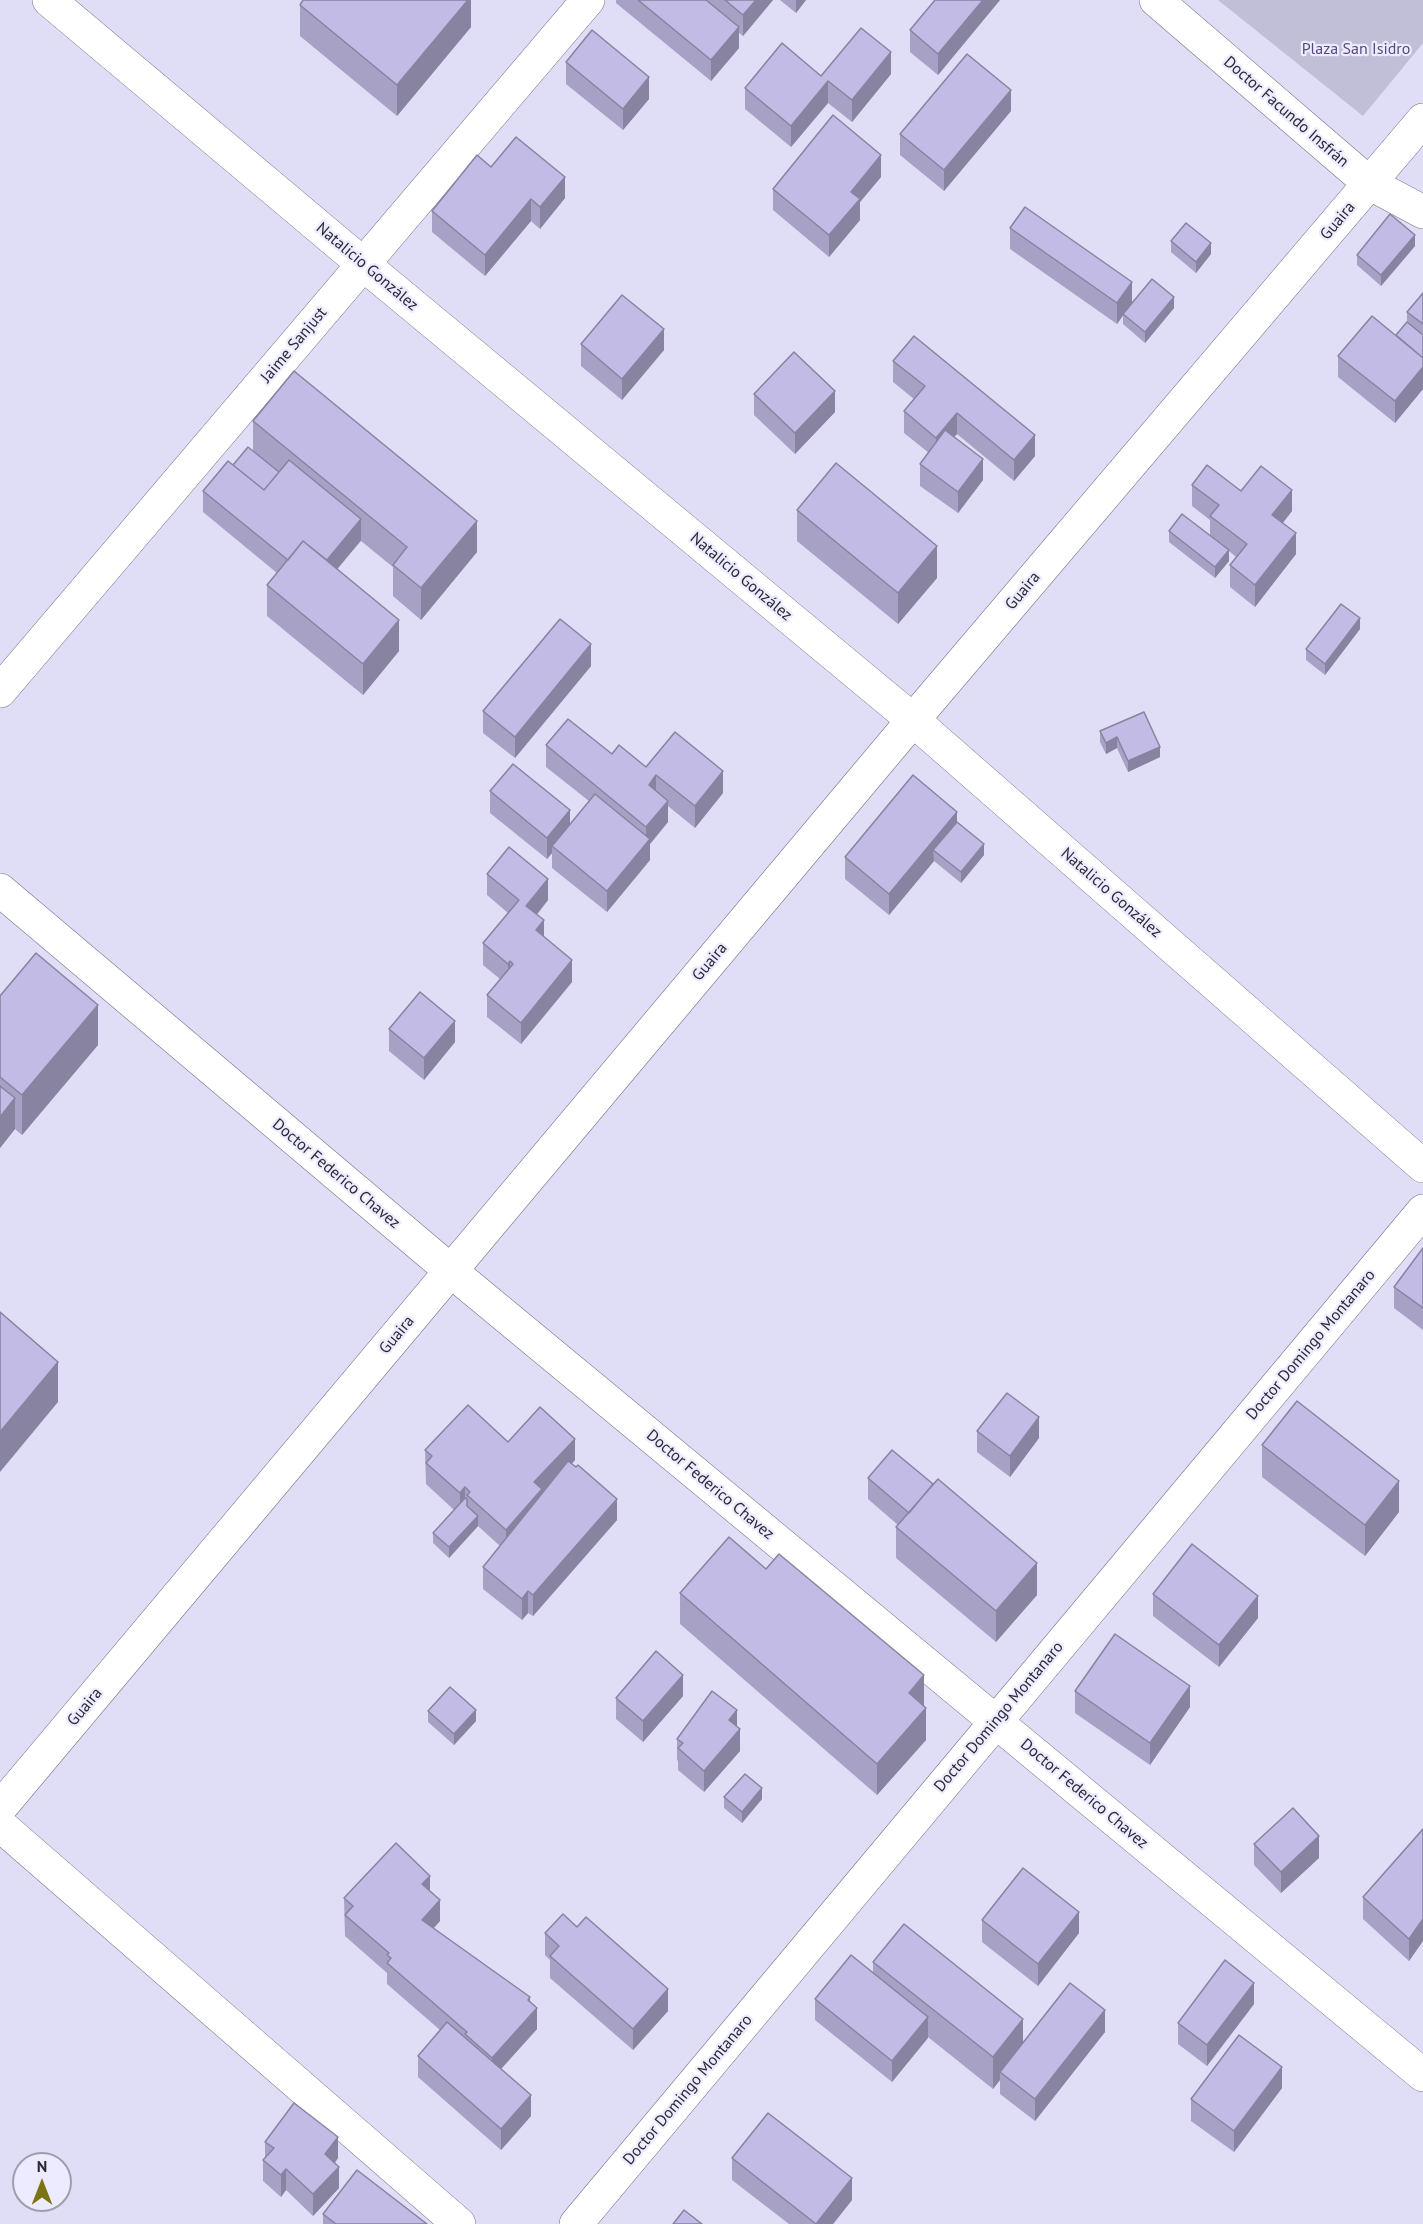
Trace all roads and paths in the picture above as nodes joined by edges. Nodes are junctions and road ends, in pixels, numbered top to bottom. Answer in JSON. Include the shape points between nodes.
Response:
{"nodes":[{"id":1,"x":49,"y":0,"type":"edge"},
{"id":2,"x":588,"y":0,"type":"edge"},
{"id":3,"x":1156,"y":0,"type":"edge"},
{"id":4,"x":1423,"y":120,"type":"edge"},
{"id":5,"x":1369,"y":183,"type":"junction"},
{"id":6,"x":1423,"y":212,"type":"edge"},
{"id":7,"x":363,"y":264,"type":"junction"},
{"id":8,"x":0,"y":691,"type":"edge"},
{"id":9,"x":913,"y":720,"type":"junction"},
{"id":10,"x":0,"y":890,"type":"edge"},
{"id":11,"x":1423,"y":1167,"type":"edge"},
{"id":12,"x":1423,"y":1211,"type":"edge"},
{"id":13,"x":451,"y":1270,"type":"junction"},
{"id":14,"x":996,"y":1721,"type":"junction"},
{"id":15,"x":0,"y":1808,"type":"edge"},
{"id":16,"x":0,"y":1825,"type":"edge"},
{"id":17,"x":1423,"y":2075,"type":"edge"},
{"id":18,"x":459,"y":2224,"type":"edge"},
{"id":19,"x":576,"y":2224,"type":"edge"}],
"edges":[{"from":1,"to":7,"type":"street","name":"Natalicio González"},
{"from":2,"to":7,"type":"street","name":"Jaime Sanjust"},
{"from":3,"to":5,"type":"street","name":"Doctor Facundo Insfrán"},
{"from":4,"to":5,"type":"street","name":"Guaira"},
{"from":5,"to":6,"type":"street","name":"Doctor Facundo Insfrán"},
{"from":5,"to":9,"type":"street","name":"Guaira"},
{"from":7,"to":8,"type":"street","name":"Jaime Sanjust"},
{"from":7,"to":9,"type":"street","name":"Natalicio González"},
{"from":9,"to":11,"type":"street","name":"Natalicio González"},
{"from":9,"to":13,"type":"street","name":"Guaira"},
{"from":10,"to":13,"type":"street","name":"Doctor Federico Chavez"},
{"from":12,"to":14,"type":"street","name":"Doctor Domingo Montanaro"},
{"from":13,"to":14,"type":"street","name":"Doctor Federico Chavez"},
{"from":13,"to":15,"type":"street","name":"Guaira"},
{"from":14,"to":17,"type":"street","name":"Doctor Federico Chavez"},
{"from":14,"to":19,"type":"street","name":"Doctor Domingo Montanaro"},
{"from":16,"to":18,"type":"street"}]}
